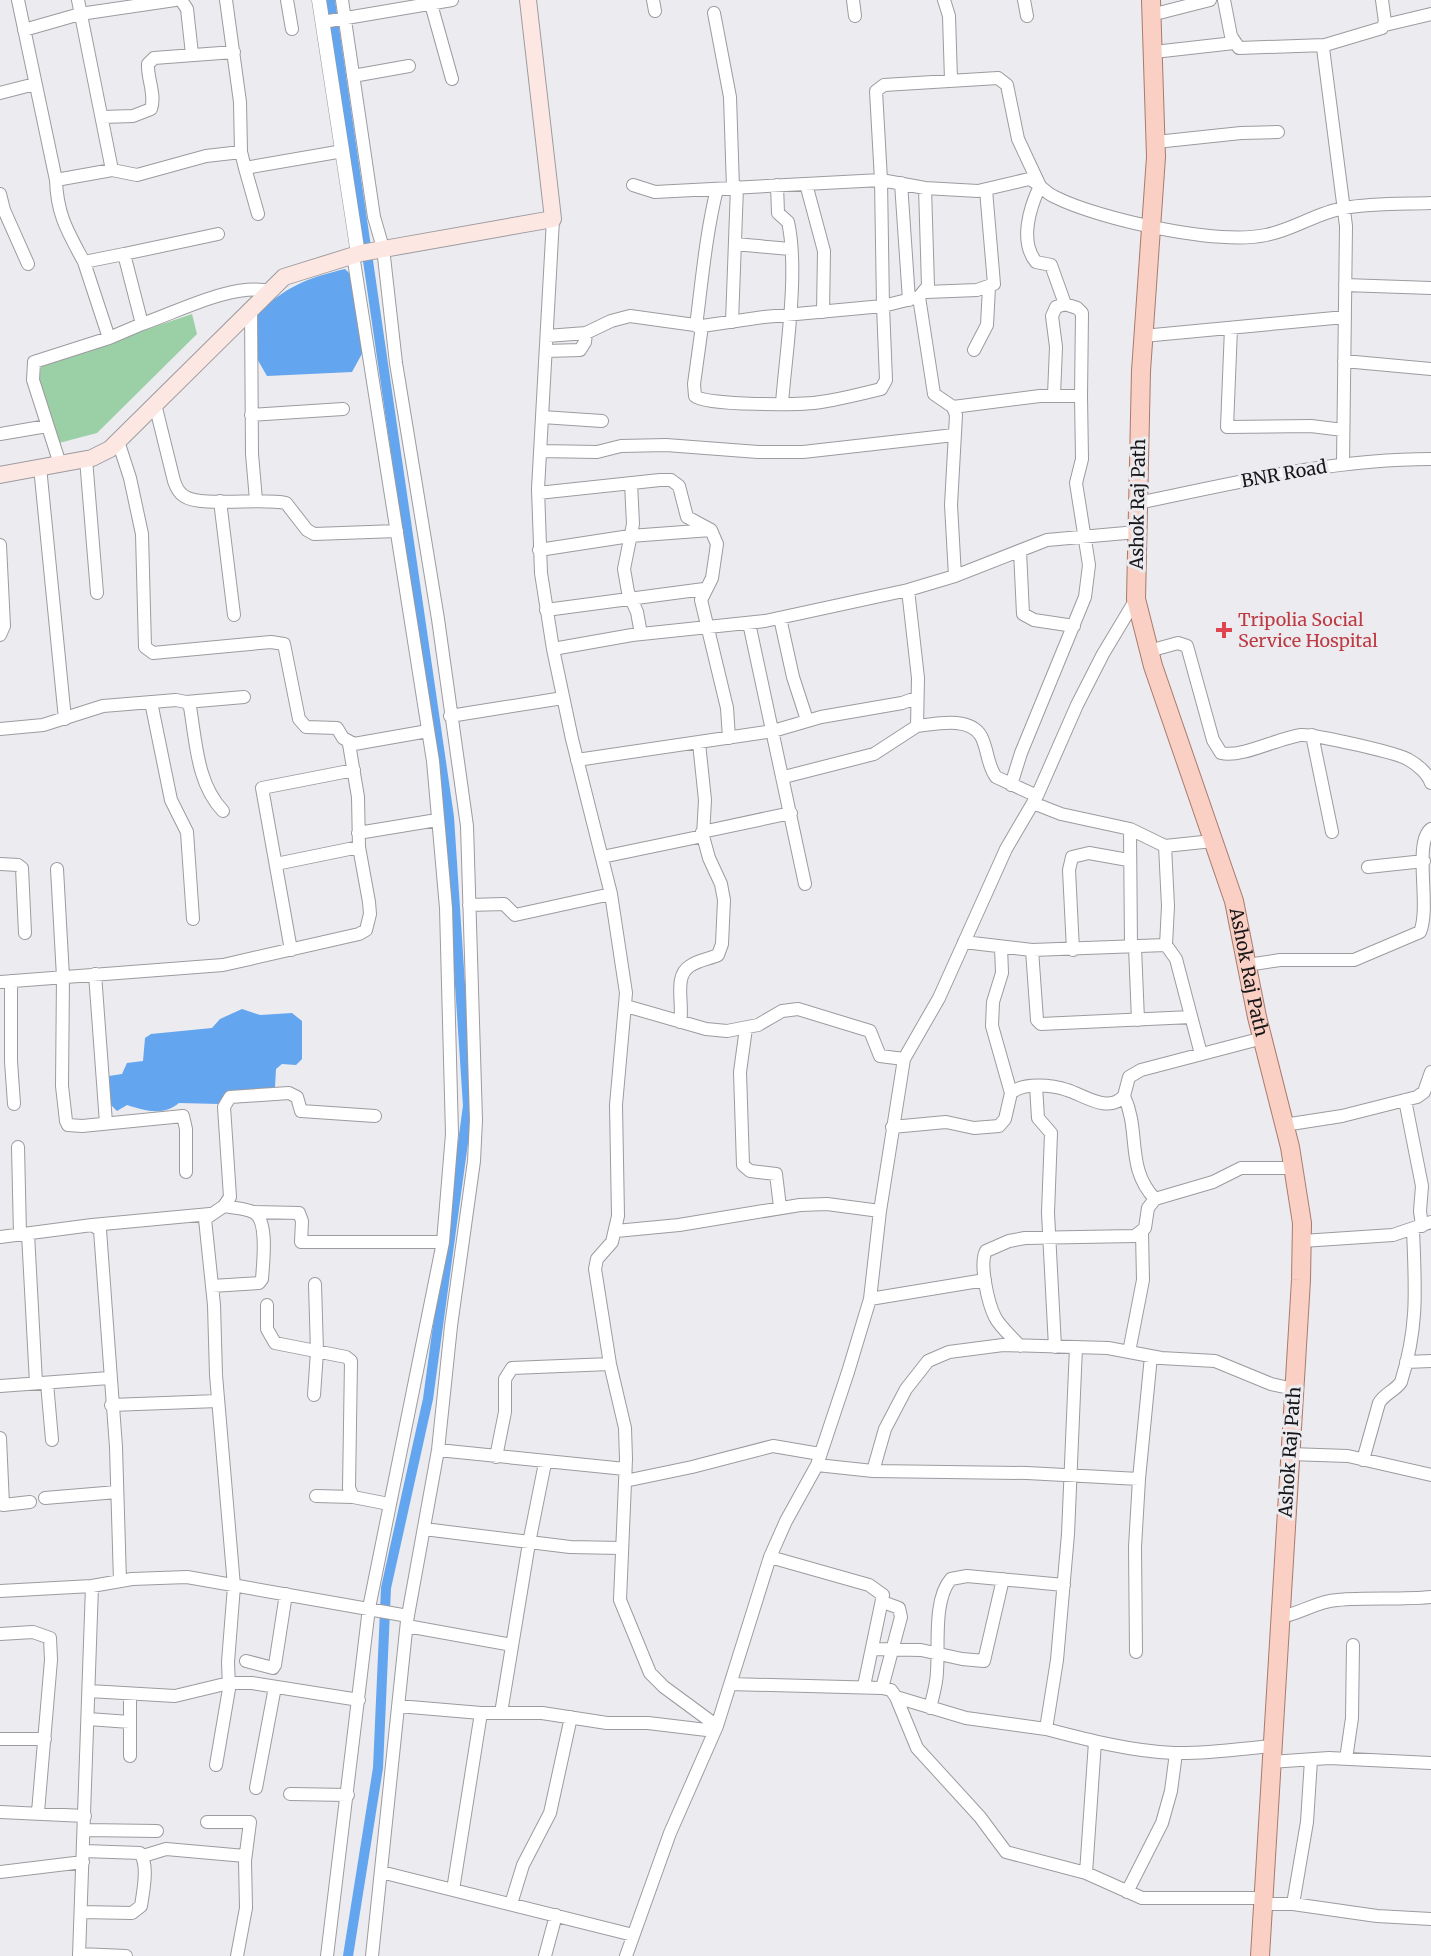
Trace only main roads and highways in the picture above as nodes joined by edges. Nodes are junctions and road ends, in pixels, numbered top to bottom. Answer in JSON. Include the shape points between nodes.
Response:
{"nodes":[{"id":1,"x":528,"y":0,"type":"edge"},
{"id":2,"x":1151,"y":8,"type":"edge"},
{"id":3,"x":0,"y":475,"type":"edge"},
{"id":4,"x":1260,"y":1956,"type":"edge"}],
"edges":[{"from":1,"to":3,"type":"main road","via":[[553,219],[381,248],[284,278],[110,449],[86,459]]},
{"from":2,"to":4,"type":"main road","name":"Ashok Raj Path","via":[[1156,142],[1143,336],[1136,599],[1149,651],[1234,901],[1302,1223]]}]}
